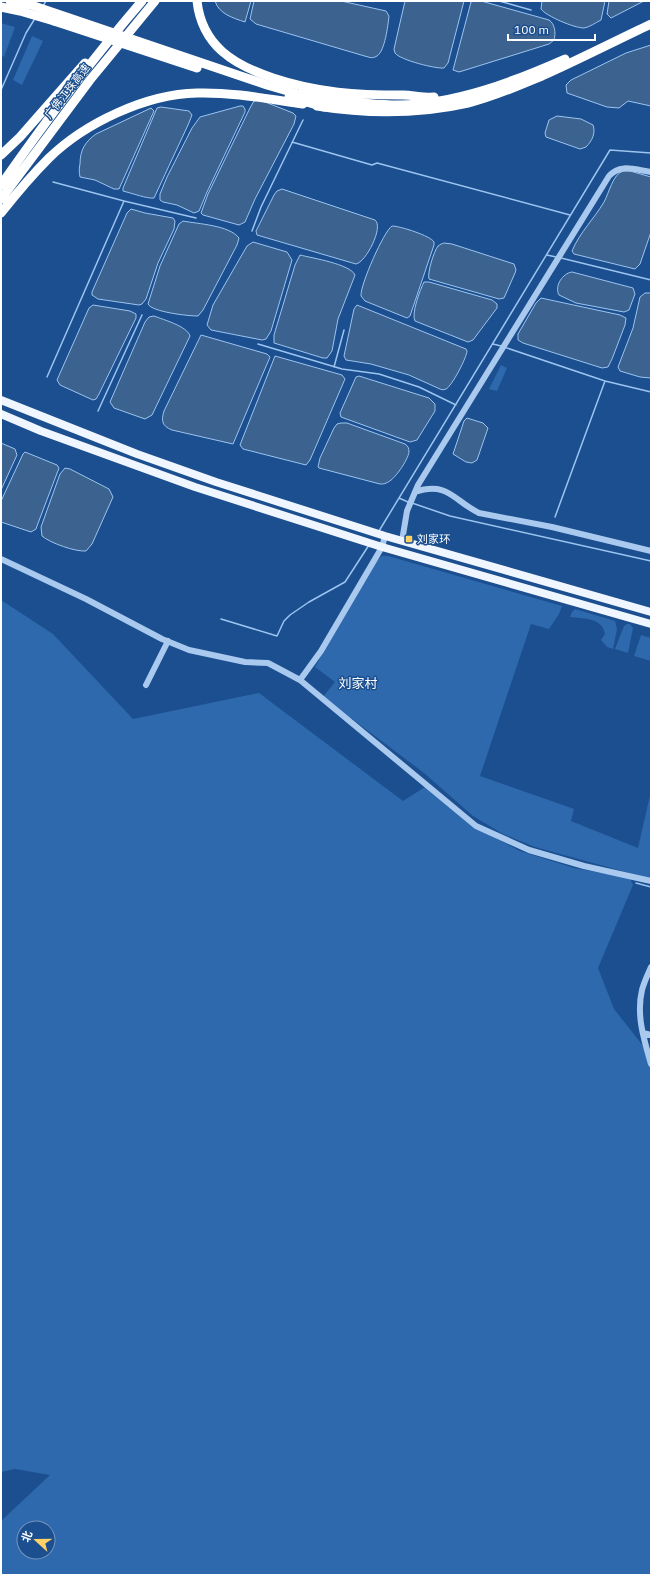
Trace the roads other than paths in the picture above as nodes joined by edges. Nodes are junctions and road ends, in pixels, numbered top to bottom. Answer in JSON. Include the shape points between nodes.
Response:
{"nodes":[{"id":1,"x":10,"y":1,"type":"edge"},
{"id":2,"x":142,"y":1,"type":"edge"},
{"id":3,"x":155,"y":1,"type":"edge"},
{"id":4,"x":197,"y":1,"type":"edge"},
{"id":5,"x":1,"y":8,"type":"edge"},
{"id":6,"x":651,"y":18,"type":"edge"},
{"id":7,"x":651,"y":24,"type":"edge"},
{"id":8,"x":112,"y":36,"type":"junction"},
{"id":9,"x":326,"y":99,"type":"junction"},
{"id":10,"x":33,"y":148,"type":"junction"},
{"id":11,"x":1,"y":155,"type":"edge"},
{"id":12,"x":651,"y":172,"type":"edge"},
{"id":13,"x":1,"y":185,"type":"edge"},
{"id":14,"x":1,"y":199,"type":"edge"},
{"id":15,"x":1,"y":213,"type":"edge"},
{"id":16,"x":1,"y":400,"type":"edge"},
{"id":17,"x":1,"y":414,"type":"edge"},
{"id":18,"x":415,"y":492,"type":"junction"},
{"id":19,"x":385,"y":536,"type":"junction"},
{"id":20,"x":402,"y":541,"type":"junction"},
{"id":21,"x":382,"y":547,"type":"junction"},
{"id":22,"x":651,"y":550,"type":"edge"},
{"id":23,"x":1,"y":559,"type":"edge"},
{"id":24,"x":651,"y":612,"type":"edge"},
{"id":25,"x":651,"y":624,"type":"edge"},
{"id":26,"x":168,"y":641,"type":"junction"},
{"id":27,"x":300,"y":680,"type":"junction"},
{"id":28,"x":146,"y":685,"type":"dead end"},
{"id":29,"x":651,"y":881,"type":"edge"},
{"id":30,"x":651,"y":966,"type":"edge"},
{"id":31,"x":643,"y":1033,"type":"junction"},
{"id":32,"x":651,"y":1035,"type":"edge"},
{"id":33,"x":651,"y":1064,"type":"edge"}],
"edges":[{"from":1,"to":9,"type":"highway","bridge":true,"via":[[31,5],[267,85]]},
{"from":2,"to":8,"type":"highway","name":"广佛江珠高速"},
{"from":3,"to":10,"type":"highway","name":"广佛江珠高速"},
{"from":4,"to":9,"type":"highway","via":[[205,31],[222,53],[246,68]]},
{"from":5,"to":9,"type":"highway","bridge":true,"via":[[37,15],[254,87]]},
{"from":6,"to":9,"type":"highway","via":[[564,59],[471,94],[400,105],[367,105]]},
{"from":7,"to":9,"type":"highway","via":[[517,87],[469,103],[427,110],[375,112]]},
{"from":8,"to":10,"type":"highway","name":"广佛江珠高速"},
{"from":8,"to":11,"type":"highway","via":[[83,65],[20,138]]},
{"from":9,"to":15,"type":"highway","bridge":true,"via":[[195,93],[142,103],[113,114],[84,130],[50,157]]},
{"from":10,"to":13,"type":"highway","name":"广佛江珠高速"},
{"from":10,"to":14,"type":"highway","name":"广佛江珠高速"},
{"from":12,"to":18,"type":"street","via":[[623,168],[609,176]]},
{"from":16,"to":19,"type":"main road","via":[[216,482]]},
{"from":17,"to":21,"type":"main road","via":[[195,487]]},
{"from":18,"to":20,"type":"street"},
{"from":18,"to":22,"type":"street","via":[[424,489],[442,490],[451,493],[479,513]]},
{"from":19,"to":20,"type":"main road"},
{"from":19,"to":21,"type":"street"},
{"from":20,"to":24,"type":"main road"},
{"from":21,"to":25,"type":"main road"},
{"from":21,"to":27,"type":"street","via":[[321,651]]},
{"from":23,"to":26,"type":"street"},
{"from":26,"to":27,"type":"street","via":[[189,650],[245,662],[268,662]]},
{"from":26,"to":28,"type":"street"},
{"from":27,"to":29,"type":"street","via":[[476,826],[529,850]]},
{"from":30,"to":31,"type":"street","via":[[641,997]]},
{"from":31,"to":32,"type":"street"},
{"from":31,"to":33,"type":"street"}]}
